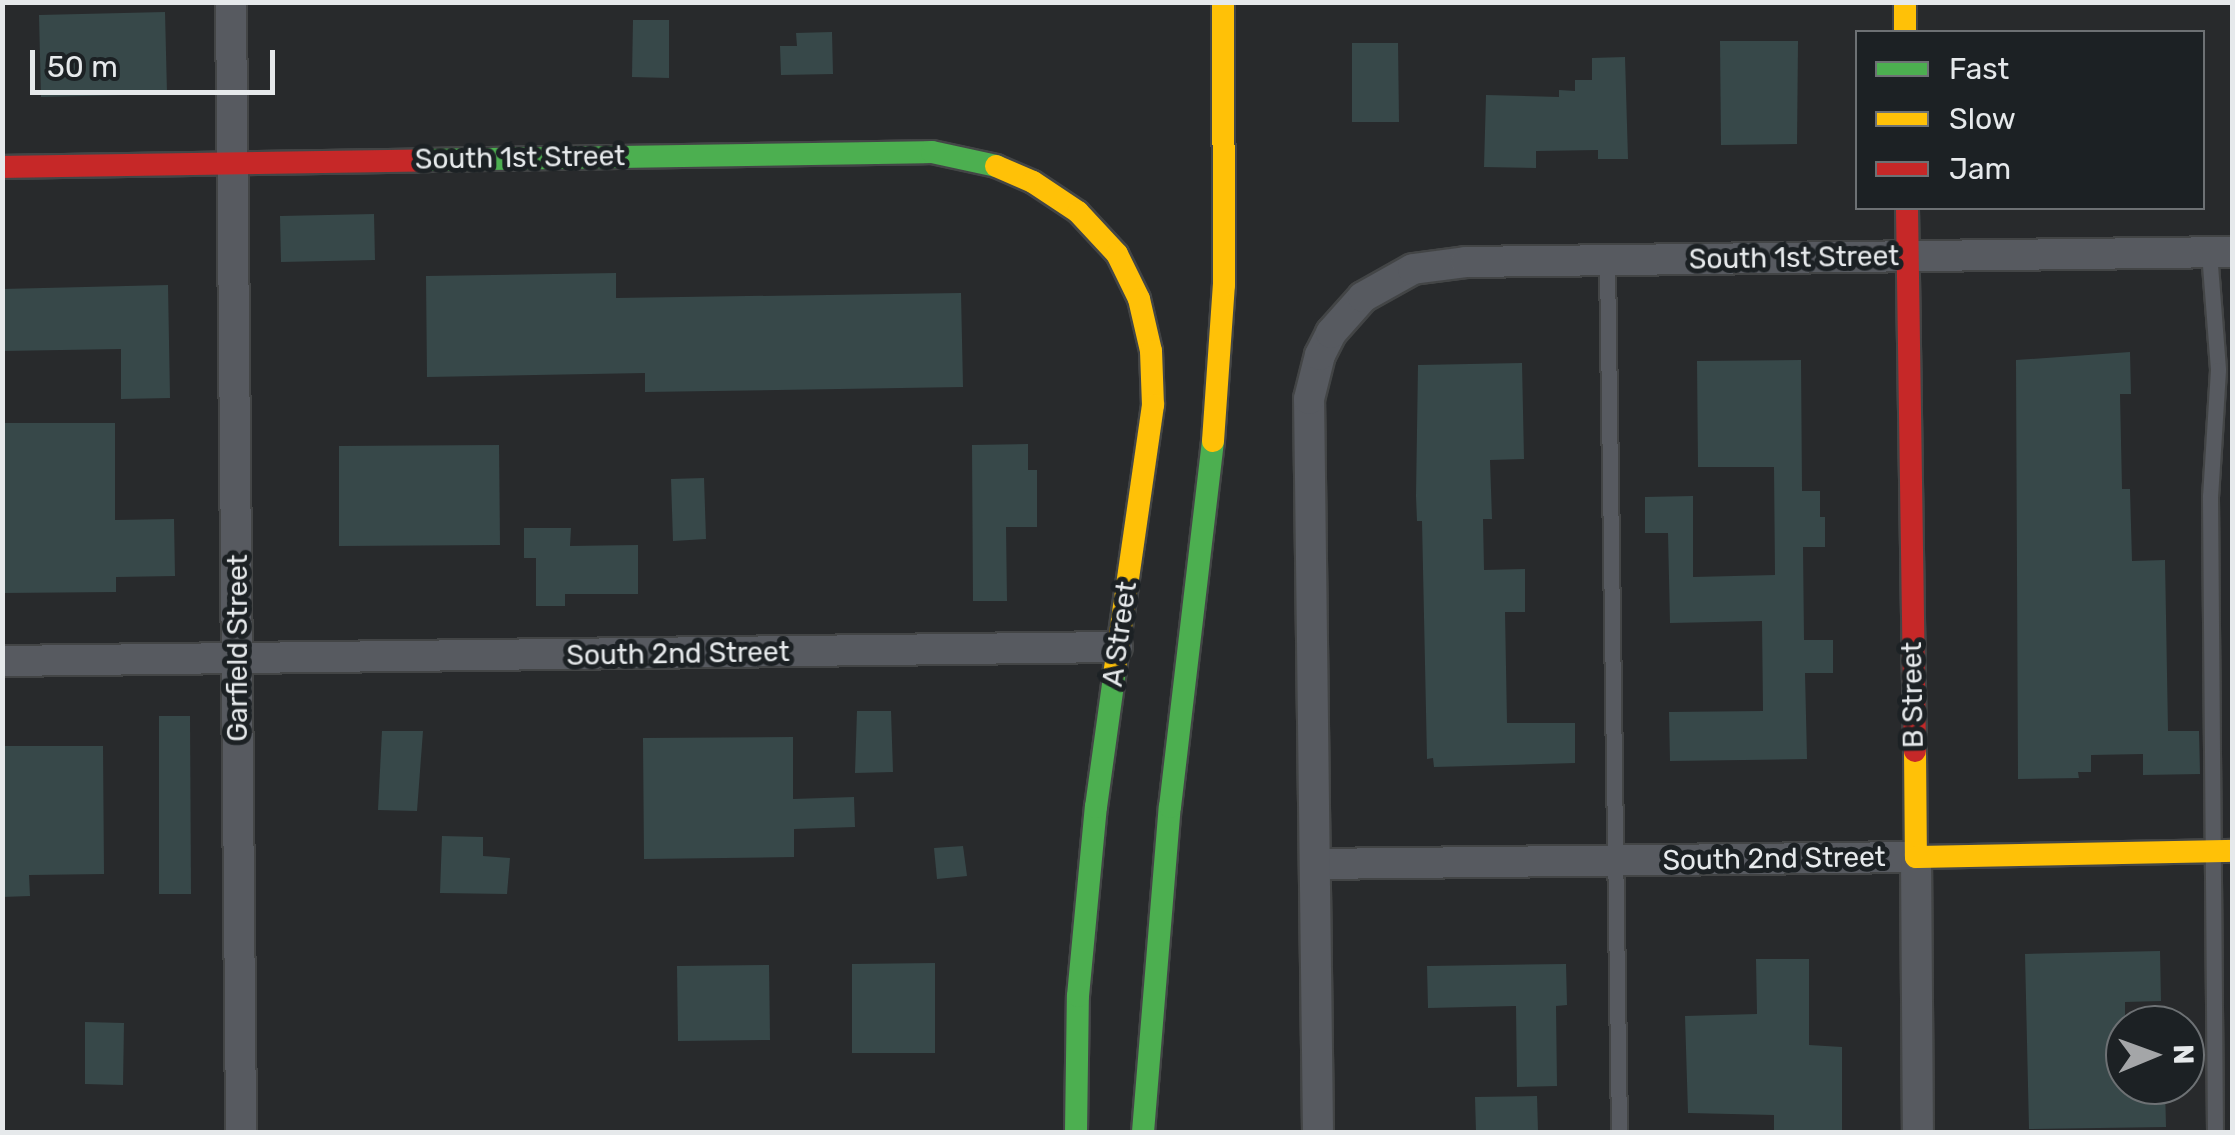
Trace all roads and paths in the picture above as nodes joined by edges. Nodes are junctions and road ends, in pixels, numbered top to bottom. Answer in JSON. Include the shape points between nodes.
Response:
{"nodes":[{"id":1,"x":231,"y":2,"type":"edge"},
{"id":2,"x":1222,"y":2,"type":"edge"},
{"id":3,"x":1905,"y":2,"type":"edge"},
{"id":4,"x":1905,"y":30,"type":"edge"},
{"id":5,"x":236,"y":164,"type":"junction"},
{"id":6,"x":2,"y":168,"type":"edge"},
{"id":7,"x":1032,"y":182,"type":"joint"},
{"id":8,"x":1907,"y":210,"type":"edge"},
{"id":9,"x":2221,"y":252,"type":"edge"},
{"id":10,"x":1907,"y":257,"type":"junction"},
{"id":11,"x":1606,"y":260,"type":"junction"},
{"id":12,"x":1117,"y":648,"type":"junction"},
{"id":13,"x":238,"y":660,"type":"junction"},
{"id":14,"x":2,"y":662,"type":"edge"},
{"id":15,"x":2223,"y":851,"type":"edge"},
{"id":16,"x":1916,"y":857,"type":"junction"},
{"id":17,"x":1616,"y":860,"type":"junction"},
{"id":18,"x":1315,"y":864,"type":"junction"},
{"id":19,"x":241,"y":1132,"type":"edge"},
{"id":20,"x":1076,"y":1132,"type":"edge"},
{"id":21,"x":1143,"y":1132,"type":"edge"},
{"id":22,"x":1318,"y":1132,"type":"edge"},
{"id":23,"x":1620,"y":1132,"type":"edge"},
{"id":24,"x":1918,"y":1132,"type":"edge"},
{"id":25,"x":2214,"y":1132,"type":"edge"}],
"edges":[{"from":1,"to":5,"type":"street","name":"Garfield Street"},
{"from":2,"to":21,"type":"street","via":[[1218,392],[1170,807]]},
{"from":3,"to":4,"type":"street"},
{"from":5,"to":6,"type":"street","name":"South 1st Street"},
{"from":5,"to":7,"type":"street","name":"South 1st Street","via":[[932,152],[985,161]]},
{"from":5,"to":13,"type":"street","name":"Garfield Street"},
{"from":7,"to":12,"type":"street","name":"A Street","via":[[1078,212],[1117,254],[1140,300],[1151,351],[1153,405]]},
{"from":8,"to":10,"type":"street","name":"B Street"},
{"from":9,"to":10,"type":"street","name":"South 1st Street"},
{"from":9,"to":15,"type":"lane","via":[[2210,496]]},
{"from":10,"to":11,"type":"street","name":"South 1st Street"},
{"from":10,"to":16,"type":"street","name":"B Street"},
{"from":11,"to":17,"type":"lane"},
{"from":11,"to":18,"type":"street","name":"South 1st Street","via":[[1435,265],[1394,277],[1344,315],[1326,344],[1309,399]]},
{"from":12,"to":13,"type":"street","name":"South 2nd Street"},
{"from":12,"to":20,"type":"street","name":"A Street","via":[[1086,907]]},
{"from":13,"to":14,"type":"street","name":"South 2nd Street"},
{"from":13,"to":19,"type":"street","name":"Garfield Street"},
{"from":15,"to":16,"type":"street","name":"South 2nd Street"},
{"from":15,"to":25,"type":"lane"},
{"from":16,"to":17,"type":"street","name":"South 2nd Street"},
{"from":16,"to":24,"type":"street","name":"B Street"},
{"from":17,"to":18,"type":"street","name":"South 2nd Street"},
{"from":17,"to":23,"type":"lane"},
{"from":18,"to":22,"type":"street"}]}
